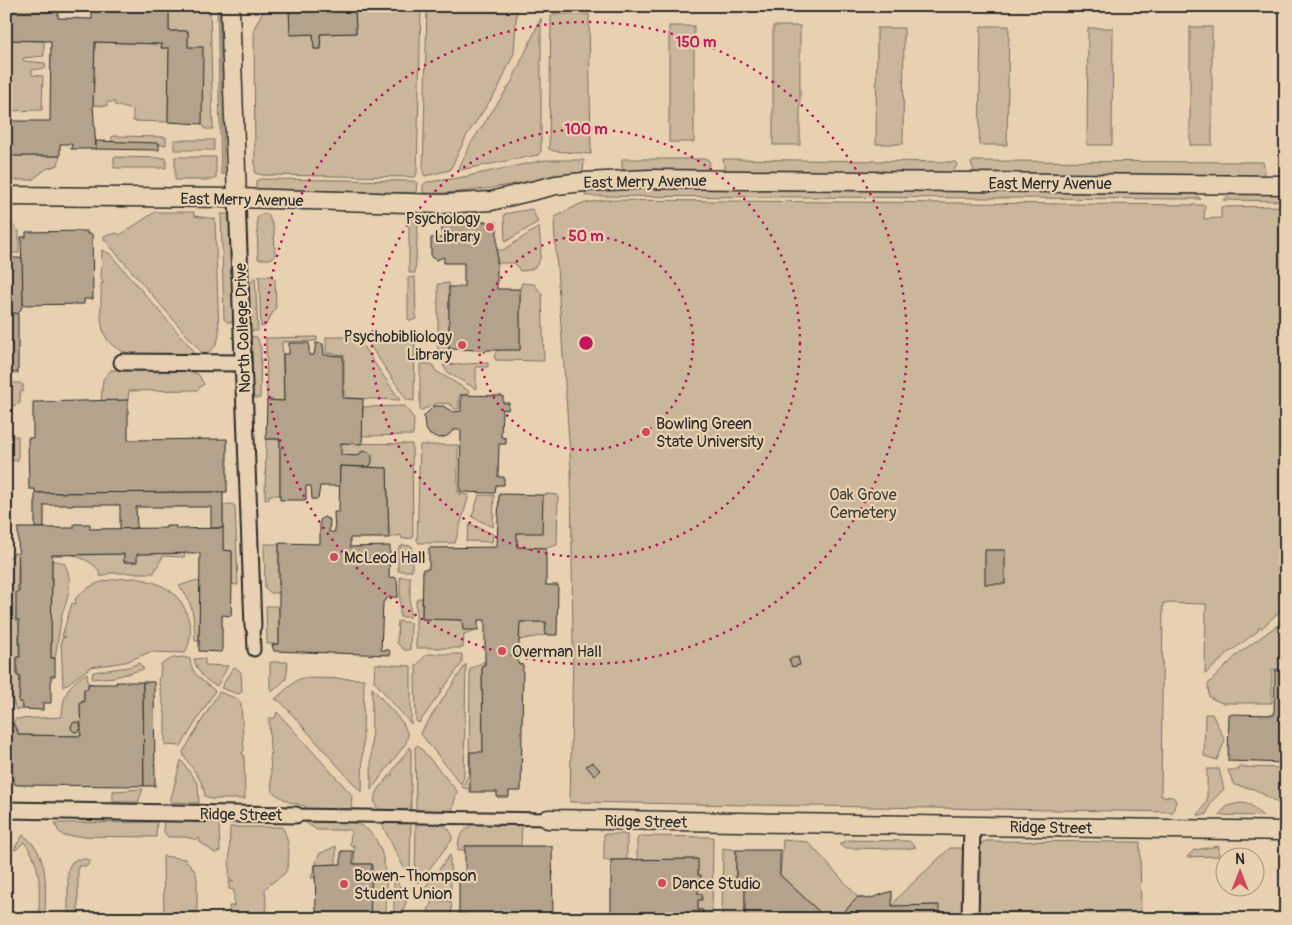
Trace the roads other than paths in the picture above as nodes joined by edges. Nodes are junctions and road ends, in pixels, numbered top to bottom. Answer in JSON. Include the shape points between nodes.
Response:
{"nodes":[{"id":1,"x":230,"y":6,"type":"edge"},
{"id":2,"x":1286,"y":185,"type":"edge"},
{"id":3,"x":6,"y":196,"type":"edge"},
{"id":4,"x":237,"y":198,"type":"junction"},
{"id":5,"x":122,"y":362,"type":"dead end"},
{"id":6,"x":243,"y":363,"type":"junction"},
{"id":7,"x":253,"y":626,"type":"joint"},
{"id":8,"x":254,"y":650,"type":"dead end"},
{"id":9,"x":6,"y":810,"type":"edge"},
{"id":10,"x":296,"y":815,"type":"joint"},
{"id":11,"x":548,"y":819,"type":"joint"},
{"id":12,"x":972,"y":826,"type":"junction"},
{"id":13,"x":1286,"y":831,"type":"edge"},
{"id":14,"x":970,"y":919,"type":"edge"}],
"edges":[{"from":1,"to":4,"type":"street","name":"North College Drive"},
{"from":2,"to":4,"type":"street","name":"East Merry Avenue","via":[[640,180],[574,183],[491,201],[442,204]]},
{"from":3,"to":4,"type":"street","name":"East Merry Avenue"},
{"from":4,"to":6,"type":"street","name":"North College Drive"},
{"from":5,"to":6,"type":"street"},
{"from":6,"to":7,"type":"street","name":"North College Drive"},
{"from":7,"to":8,"type":"street","name":"North College Drive"},
{"from":9,"to":10,"type":"street","name":"Ridge Street"},
{"from":10,"to":11,"type":"street","name":"Ridge Street"},
{"from":11,"to":12,"type":"street","name":"Ridge Street"},
{"from":12,"to":13,"type":"street","name":"Ridge Street"},
{"from":12,"to":14,"type":"street"}]}
